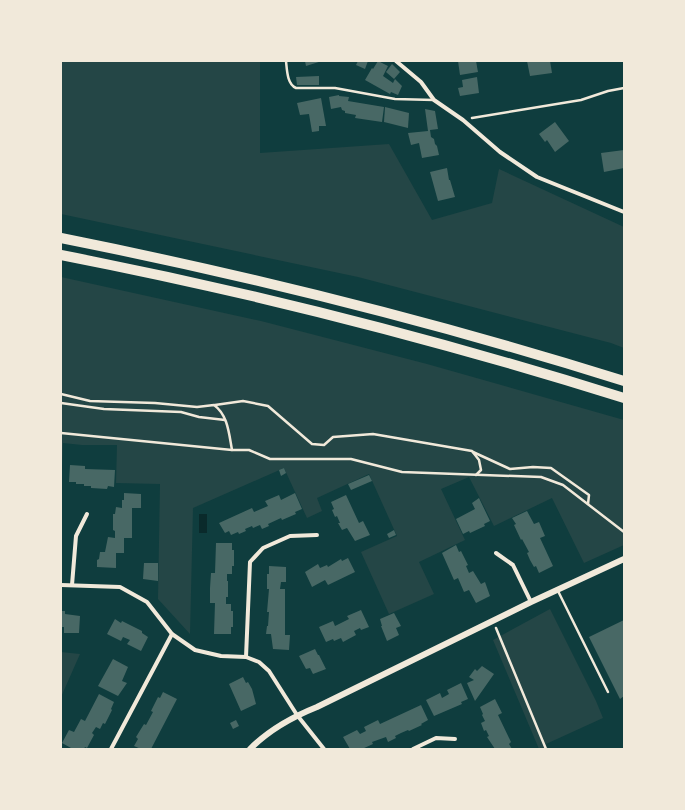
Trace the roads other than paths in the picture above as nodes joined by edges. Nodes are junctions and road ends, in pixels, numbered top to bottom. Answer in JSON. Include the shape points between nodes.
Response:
{"nodes":[{"id":1,"x":286,"y":61,"type":"edge"},
{"id":2,"x":396,"y":61,"type":"edge"},
{"id":3,"x":434,"y":100,"type":"junction"},
{"id":4,"x":624,"y":212,"type":"edge"},
{"id":5,"x":61,"y":238,"type":"edge"},
{"id":6,"x":61,"y":255,"type":"edge"},
{"id":7,"x":624,"y":381,"type":"edge"},
{"id":8,"x":624,"y":398,"type":"edge"},
{"id":9,"x":87,"y":514,"type":"dead end"},
{"id":10,"x":317,"y":535,"type":"dead end"},
{"id":11,"x":496,"y":553,"type":"dead end"},
{"id":12,"x":624,"y":559,"type":"edge"},
{"id":13,"x":61,"y":585,"type":"edge"},
{"id":14,"x":72,"y":586,"type":"junction"},
{"id":15,"x":557,"y":590,"type":"junction"},
{"id":16,"x":531,"y":602,"type":"junction"},
{"id":17,"x":172,"y":634,"type":"junction"},
{"id":18,"x":246,"y":657,"type":"junction"},
{"id":19,"x":608,"y":692,"type":"dead end"},
{"id":20,"x":297,"y":715,"type":"junction"},
{"id":21,"x":454,"y":739,"type":"dead end"},
{"id":22,"x":111,"y":749,"type":"edge"},
{"id":23,"x":250,"y":749,"type":"edge"},
{"id":24,"x":324,"y":749,"type":"edge"},
{"id":25,"x":412,"y":749,"type":"edge"}],
"edges":[{"from":1,"to":3,"type":"lane","via":[[290,81],[296,88],[335,88],[395,99]]},
{"from":2,"to":3,"type":"street","via":[[421,82]]},
{"from":3,"to":4,"type":"street","via":[[500,152],[537,177]]},
{"from":5,"to":7,"type":"highway","via":[[195,266],[331,299],[455,331]]},
{"from":6,"to":8,"type":"highway","via":[[332,316],[482,356]]},
{"from":9,"to":14,"type":"street","via":[[76,536]]},
{"from":10,"to":18,"type":"street","via":[[290,536],[263,548],[250,562]]},
{"from":11,"to":16,"type":"street","via":[[513,565]]},
{"from":12,"to":15,"type":"street"},
{"from":13,"to":14,"type":"street"},
{"from":14,"to":17,"type":"street","via":[[120,587],[147,602]]},
{"from":15,"to":16,"type":"street"},
{"from":15,"to":19,"type":"lane"},
{"from":16,"to":20,"type":"street"},
{"from":17,"to":18,"type":"street","via":[[195,650],[221,656]]},
{"from":17,"to":22,"type":"street"},
{"from":18,"to":20,"type":"street","via":[[259,662],[269,671]]},
{"from":20,"to":23,"type":"street","via":[[263,736]]},
{"from":20,"to":24,"type":"street"},
{"from":21,"to":25,"type":"street","via":[[436,738]]}]}
